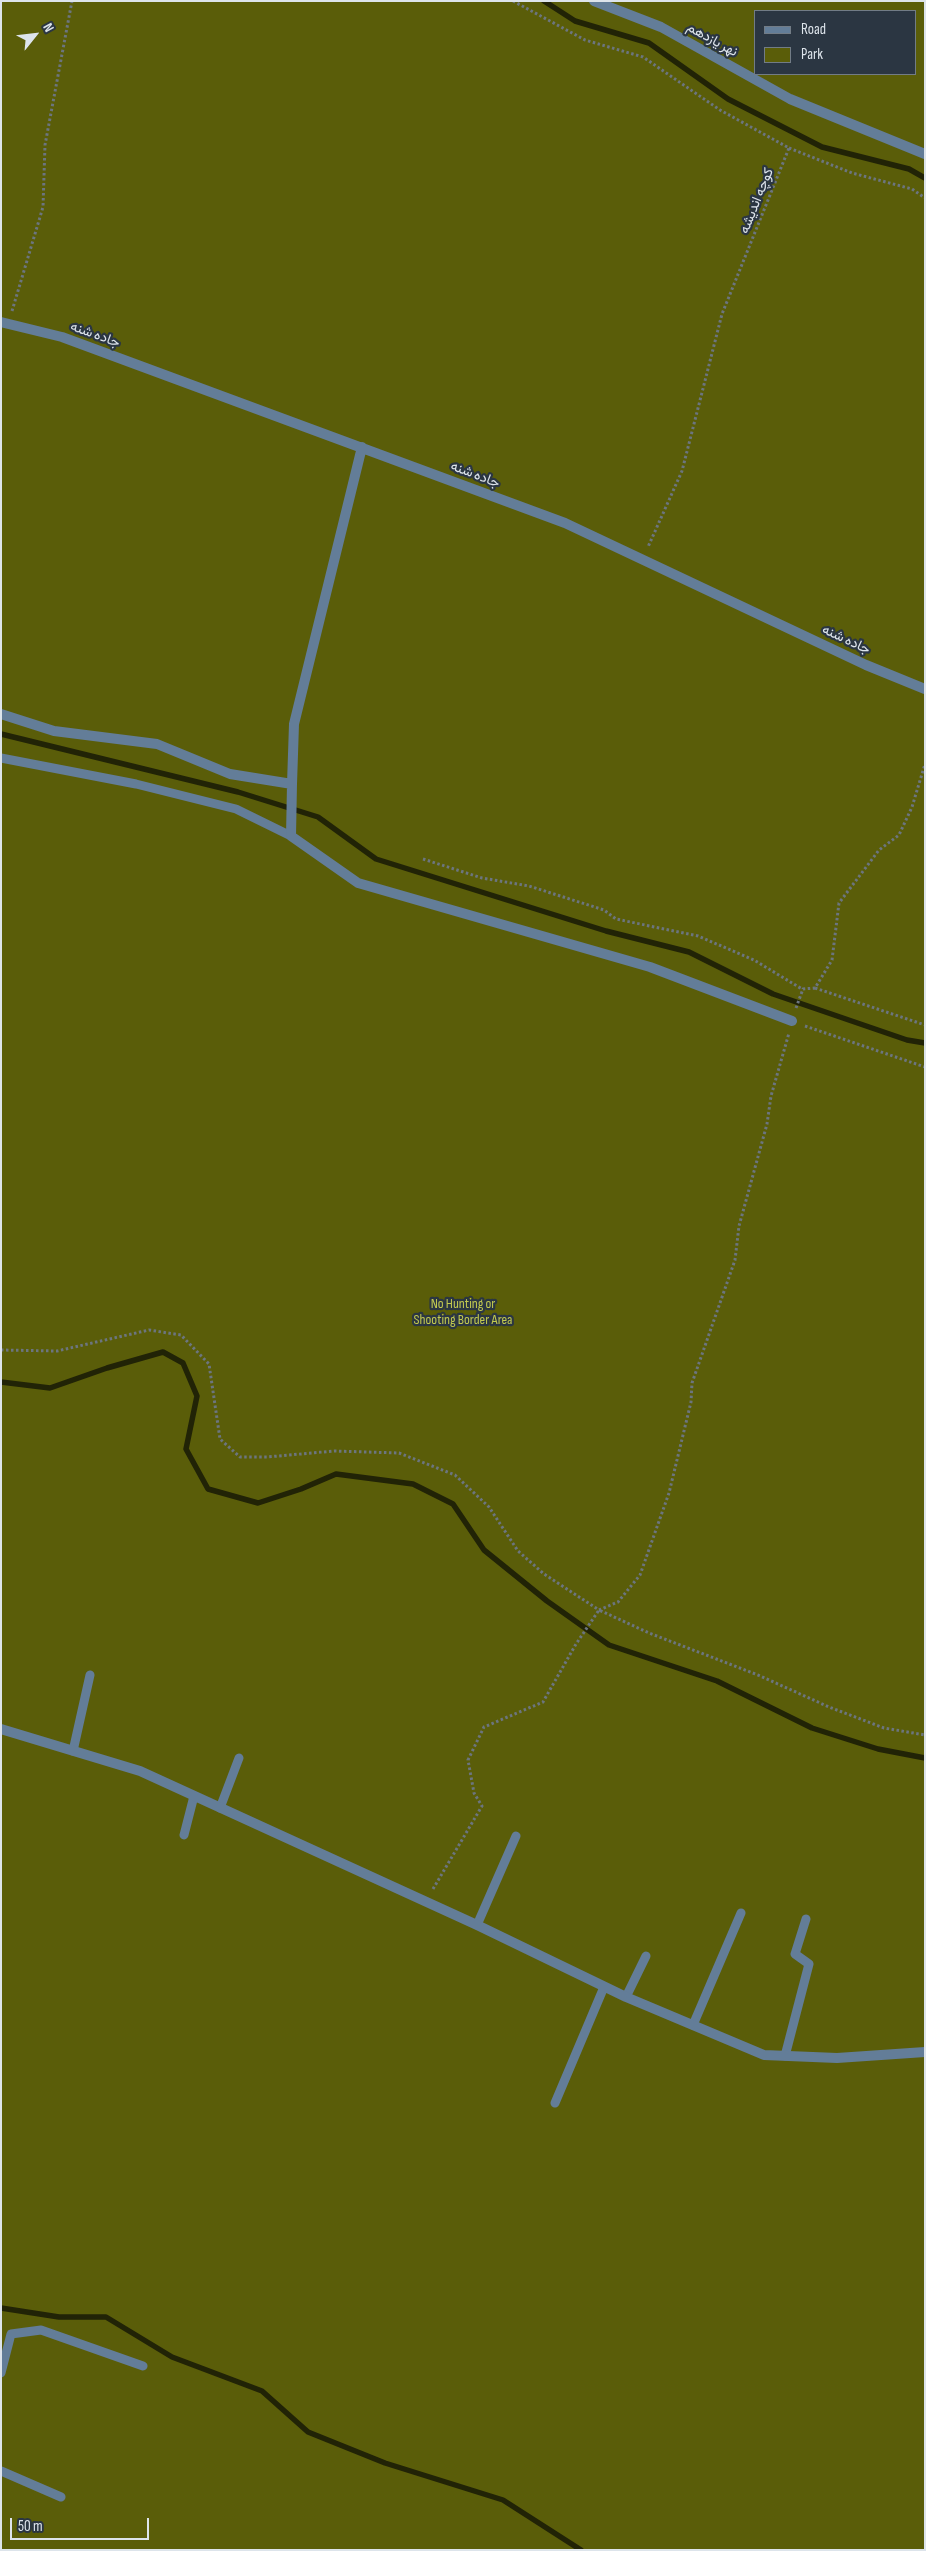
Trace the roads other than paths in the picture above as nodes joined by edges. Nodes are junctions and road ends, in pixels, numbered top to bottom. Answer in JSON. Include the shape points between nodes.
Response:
{"nodes":[{"id":1,"x":594,"y":1,"type":"edge"},
{"id":2,"x":925,"y":154,"type":"edge"},
{"id":3,"x":5,"y":323,"type":"edge"},
{"id":4,"x":362,"y":447,"type":"junction"},
{"id":5,"x":925,"y":690,"type":"edge"},
{"id":6,"x":1,"y":714,"type":"edge"},
{"id":7,"x":1,"y":758,"type":"edge"},
{"id":8,"x":292,"y":784,"type":"junction"},
{"id":9,"x":292,"y":836,"type":"junction"},
{"id":10,"x":793,"y":1018,"type":"road end"},
{"id":11,"x":90,"y":1675,"type":"dead end"},
{"id":12,"x":1,"y":1729,"type":"edge"},
{"id":13,"x":73,"y":1751,"type":"junction"},
{"id":14,"x":239,"y":1758,"type":"dead end"},
{"id":15,"x":194,"y":1796,"type":"junction"},
{"id":16,"x":220,"y":1808,"type":"junction"},
{"id":17,"x":184,"y":1835,"type":"dead end"},
{"id":18,"x":516,"y":1836,"type":"dead end"},
{"id":19,"x":741,"y":1912,"type":"dead end"},
{"id":20,"x":806,"y":1919,"type":"dead end"},
{"id":21,"x":477,"y":1925,"type":"junction"},
{"id":22,"x":646,"y":1956,"type":"dead end"},
{"id":23,"x":604,"y":1986,"type":"junction"},
{"id":24,"x":626,"y":1997,"type":"junction"},
{"id":25,"x":693,"y":2025,"type":"junction"},
{"id":26,"x":925,"y":2052,"type":"edge"},
{"id":27,"x":785,"y":2056,"type":"junction"},
{"id":28,"x":555,"y":2103,"type":"dead end"},
{"id":29,"x":144,"y":2366,"type":"dead end"},
{"id":30,"x":1,"y":2373,"type":"edge"},
{"id":31,"x":1,"y":2472,"type":"edge"},
{"id":32,"x":61,"y":2497,"type":"dead end"}],
"edges":[{"from":1,"to":2,"type":"street","name":"نهر یازدهم","via":[[661,27],[790,99]]},
{"from":3,"to":4,"type":"street","name":"جاده شنه","via":[[62,337]]},
{"from":4,"to":5,"type":"street","name":"جاده شنه","via":[[565,523]]},
{"from":4,"to":8,"type":"street","via":[[294,724]]},
{"from":6,"to":8,"type":"street","via":[[54,731],[157,744],[230,774]]},
{"from":7,"to":9,"type":"lane","via":[[136,784],[236,809]]},
{"from":8,"to":9,"type":"street"},
{"from":9,"to":10,"type":"street","via":[[358,883],[650,967]]},
{"from":11,"to":13,"type":"lane"},
{"from":12,"to":13,"type":"street"},
{"from":13,"to":15,"type":"street","via":[[140,1771]]},
{"from":14,"to":16,"type":"lane"},
{"from":15,"to":16,"type":"street"},
{"from":15,"to":17,"type":"lane"},
{"from":16,"to":21,"type":"street"},
{"from":18,"to":21,"type":"lane"},
{"from":19,"to":25,"type":"lane"},
{"from":20,"to":27,"type":"lane","via":[[795,1954],[809,1964]]},
{"from":21,"to":23,"type":"street"},
{"from":22,"to":24,"type":"lane"},
{"from":23,"to":24,"type":"street"},
{"from":23,"to":28,"type":"lane"},
{"from":24,"to":25,"type":"street"},
{"from":25,"to":27,"type":"street","via":[[764,2056]]},
{"from":26,"to":27,"type":"street","via":[[837,2058]]},
{"from":29,"to":30,"type":"lane","via":[[41,2330],[11,2334]]},
{"from":31,"to":32,"type":"lane"}]}
